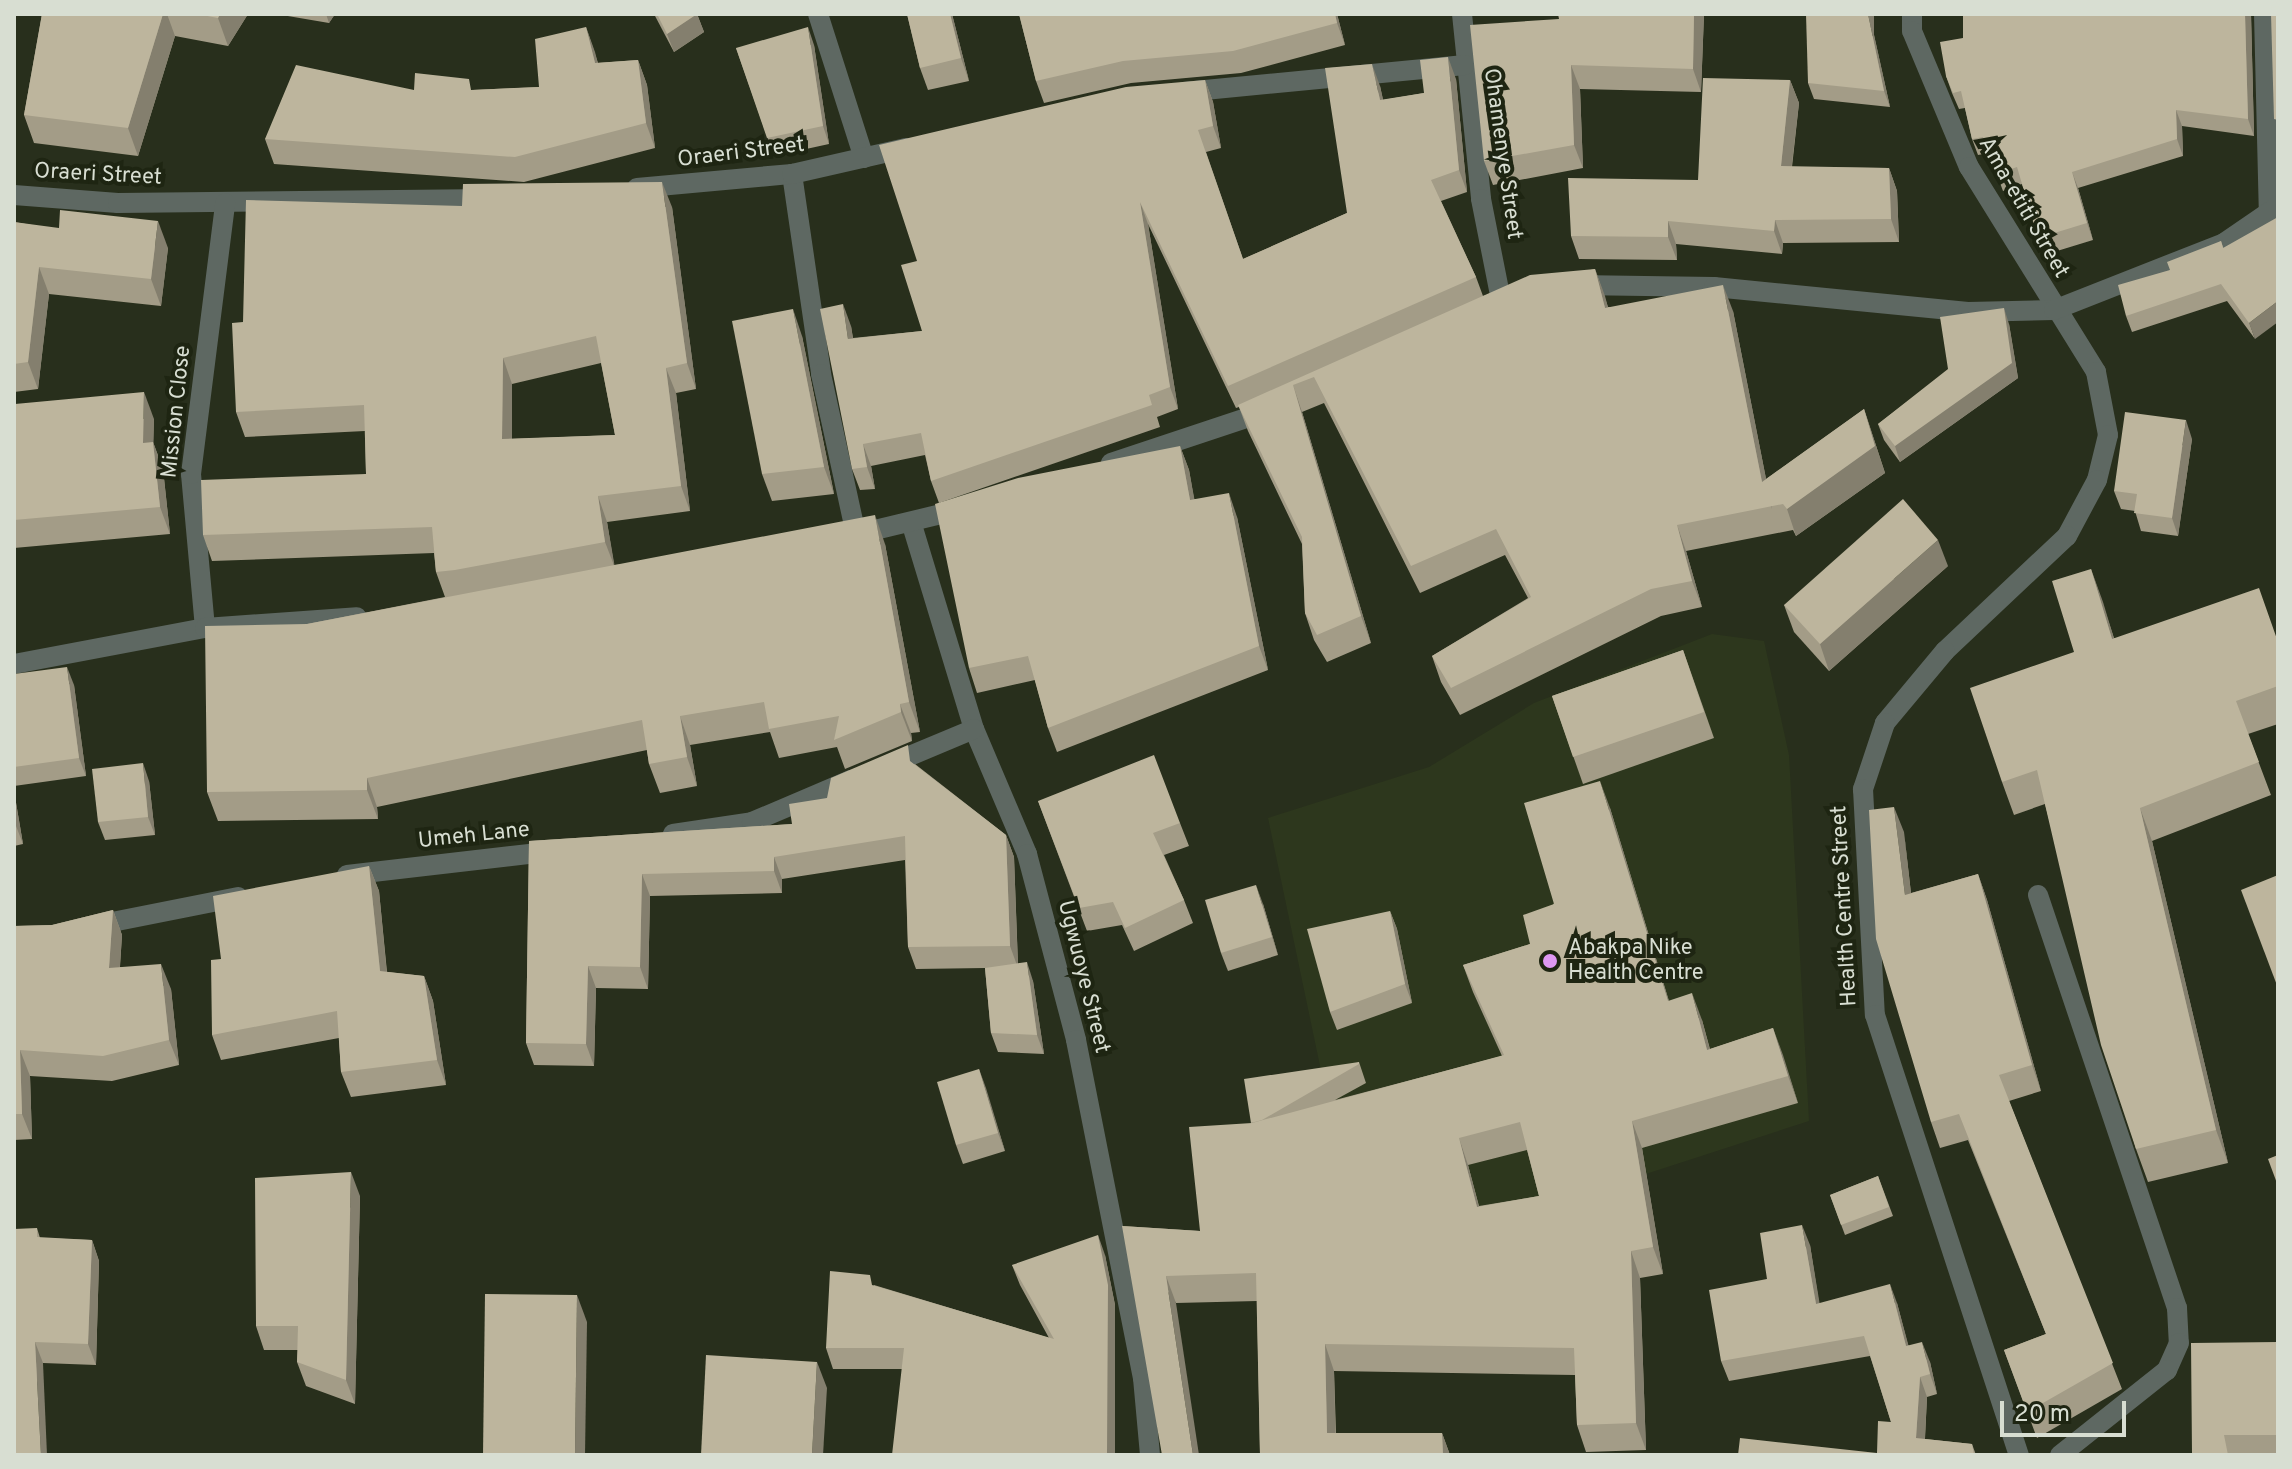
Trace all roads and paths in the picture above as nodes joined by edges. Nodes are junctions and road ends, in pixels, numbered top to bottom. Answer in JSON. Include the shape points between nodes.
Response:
{"nodes":[{"id":1,"x":818,"y":14,"type":"edge"},
{"id":2,"x":1462,"y":14,"type":"edge"},
{"id":3,"x":1912,"y":14,"type":"edge"},
{"id":4,"x":2264,"y":14,"type":"edge"},
{"id":5,"x":1465,"y":65,"type":"junction"},
{"id":6,"x":1163,"y":94,"type":"edge"},
{"id":7,"x":925,"y":143,"type":"edge"},
{"id":8,"x":864,"y":158,"type":"junction"},
{"id":9,"x":792,"y":174,"type":"junction"},
{"id":10,"x":621,"y":190,"type":"edge"},
{"id":11,"x":14,"y":195,"type":"edge"},
{"id":12,"x":518,"y":198,"type":"edge"},
{"id":13,"x":225,"y":203,"type":"junction"},
{"id":14,"x":2274,"y":209,"type":"edge"},
{"id":15,"x":1549,"y":288,"type":"edge"},
{"id":16,"x":1524,"y":293,"type":"edge"},
{"id":17,"x":1501,"y":300,"type":"junction"},
{"id":18,"x":2054,"y":310,"type":"junction"},
{"id":19,"x":1474,"y":314,"type":"edge"},
{"id":20,"x":2096,"y":372,"type":"joint"},
{"id":21,"x":1289,"y":403,"type":"edge"},
{"id":22,"x":1087,"y":470,"type":"edge"},
{"id":23,"x":985,"y":502,"type":"edge"},
{"id":24,"x":912,"y":525,"type":"junction"},
{"id":25,"x":856,"y":534,"type":"junction"},
{"id":26,"x":829,"y":540,"type":"edge"},
{"id":27,"x":387,"y":615,"type":"edge"},
{"id":28,"x":205,"y":628,"type":"junction"},
{"id":29,"x":14,"y":664,"type":"edge"},
{"id":30,"x":974,"y":729,"type":"junction"},
{"id":31,"x":643,"y":838,"type":"edge"},
{"id":32,"x":582,"y":847,"type":"edge"},
{"id":33,"x":325,"y":879,"type":"edge"},
{"id":34,"x":263,"y":892,"type":"edge"},
{"id":35,"x":2038,"y":895,"type":"dead end"},
{"id":36,"x":76,"y":929,"type":"edge"},
{"id":37,"x":1150,"y":1455,"type":"edge"},
{"id":38,"x":2019,"y":1455,"type":"edge"},
{"id":39,"x":2060,"y":1455,"type":"edge"}],
"edges":[{"from":1,"to":8,"type":"street"},
{"from":2,"to":5,"type":"street","name":"Ohamenye Street"},
{"from":3,"to":18,"type":"street","name":"Ama-etiti Street","via":[[1912,31],[1969,167]]},
{"from":4,"to":14,"type":"street"},
{"from":5,"to":6,"type":"street"},
{"from":5,"to":17,"type":"street","name":"Ohamenye Street"},
{"from":7,"to":8,"type":"street","name":"Oraeri Street"},
{"from":8,"to":9,"type":"street","name":"Oraeri Street"},
{"from":9,"to":10,"type":"street","name":"Oraeri Street"},
{"from":9,"to":25,"type":"street","via":[[821,374]]},
{"from":11,"to":13,"type":"street","name":"Oraeri Street"},
{"from":12,"to":13,"type":"street","name":"Oraeri Street"},
{"from":13,"to":28,"type":"street","name":"Mission Close","via":[[191,474]]},
{"from":14,"to":18,"type":"street","via":[[2224,243]]},
{"from":15,"to":18,"type":"street","via":[[1617,282],[1968,312]]},
{"from":16,"to":17,"type":"street"},
{"from":17,"to":19,"type":"street"},
{"from":18,"to":20,"type":"street","name":"Ama-etiti Street"},
{"from":20,"to":38,"type":"street","name":"Health Centre Street","via":[[2108,435],[2097,480],[2067,536],[1945,651],[1885,723],[1863,789],[1875,1015]]},
{"from":21,"to":22,"type":"street"},
{"from":23,"to":24,"type":"street"},
{"from":24,"to":25,"type":"street"},
{"from":24,"to":30,"type":"street","name":"Ugwuoye Street"},
{"from":25,"to":26,"type":"street"},
{"from":27,"to":28,"type":"street"},
{"from":28,"to":29,"type":"street"},
{"from":30,"to":31,"type":"street","via":[[752,822]]},
{"from":30,"to":37,"type":"street","name":"Ugwuoye Street","via":[[1027,854],[1076,1040],[1143,1378]]},
{"from":32,"to":33,"type":"street","name":"Umeh Lane"},
{"from":34,"to":36,"type":"street"},
{"from":35,"to":39,"type":"street","via":[[2177,1308],[2179,1343],[2167,1370]]}]}
